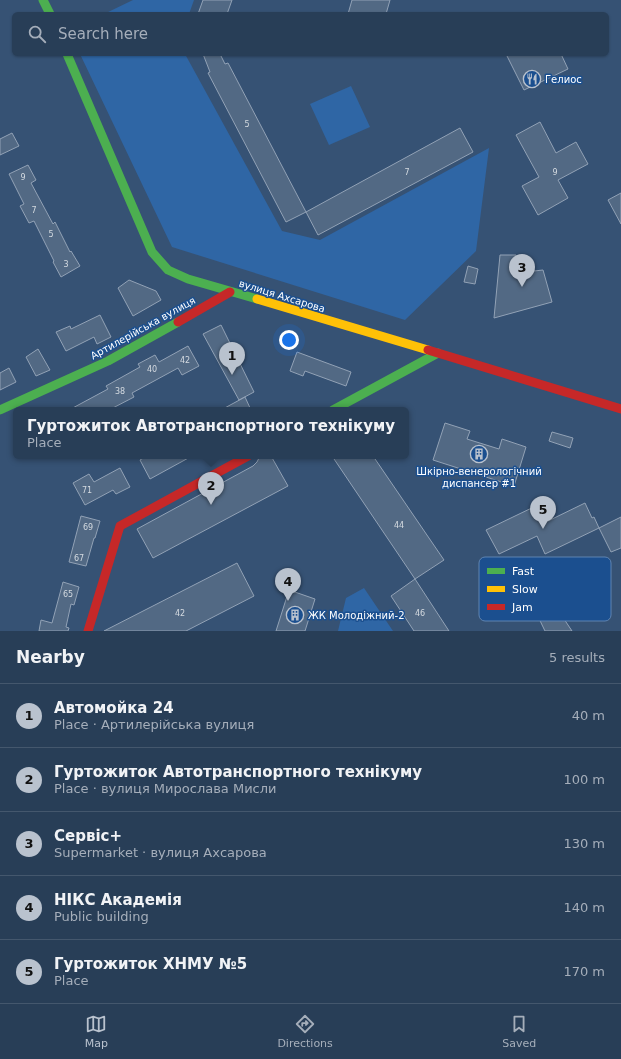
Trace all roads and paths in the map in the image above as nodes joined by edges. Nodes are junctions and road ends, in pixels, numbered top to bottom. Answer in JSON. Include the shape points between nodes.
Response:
{"nodes":[{"id":1,"x":43,"y":0,"type":"edge"},
{"id":2,"x":49,"y":12,"type":"edge"},
{"id":3,"x":68,"y":56,"type":"edge"},
{"id":4,"x":230,"y":292,"type":"junction"},
{"id":5,"x":438,"y":353,"type":"junction"},
{"id":6,"x":339,"y":407,"type":"edge"},
{"id":7,"x":621,"y":409,"type":"edge"},
{"id":8,"x":0,"y":410,"type":"edge"},
{"id":9,"x":243,"y":459,"type":"edge"},
{"id":10,"x":88,"y":631,"type":"edge"}],
"edges":[{"from":1,"to":2,"type":"street"},
{"from":3,"to":4,"type":"street","name":"вулиця Ахсарова","via":[[152,252],[168,270]]},
{"from":4,"to":5,"type":"street","name":"вулиця Ахсарова"},
{"from":4,"to":8,"type":"street","name":"Артилерійська вулиця","via":[[108,361]]},
{"from":5,"to":6,"type":"street"},
{"from":5,"to":7,"type":"street","name":"вулиця Ахсарова"},
{"from":9,"to":10,"type":"street","via":[[120,526]]}]}
